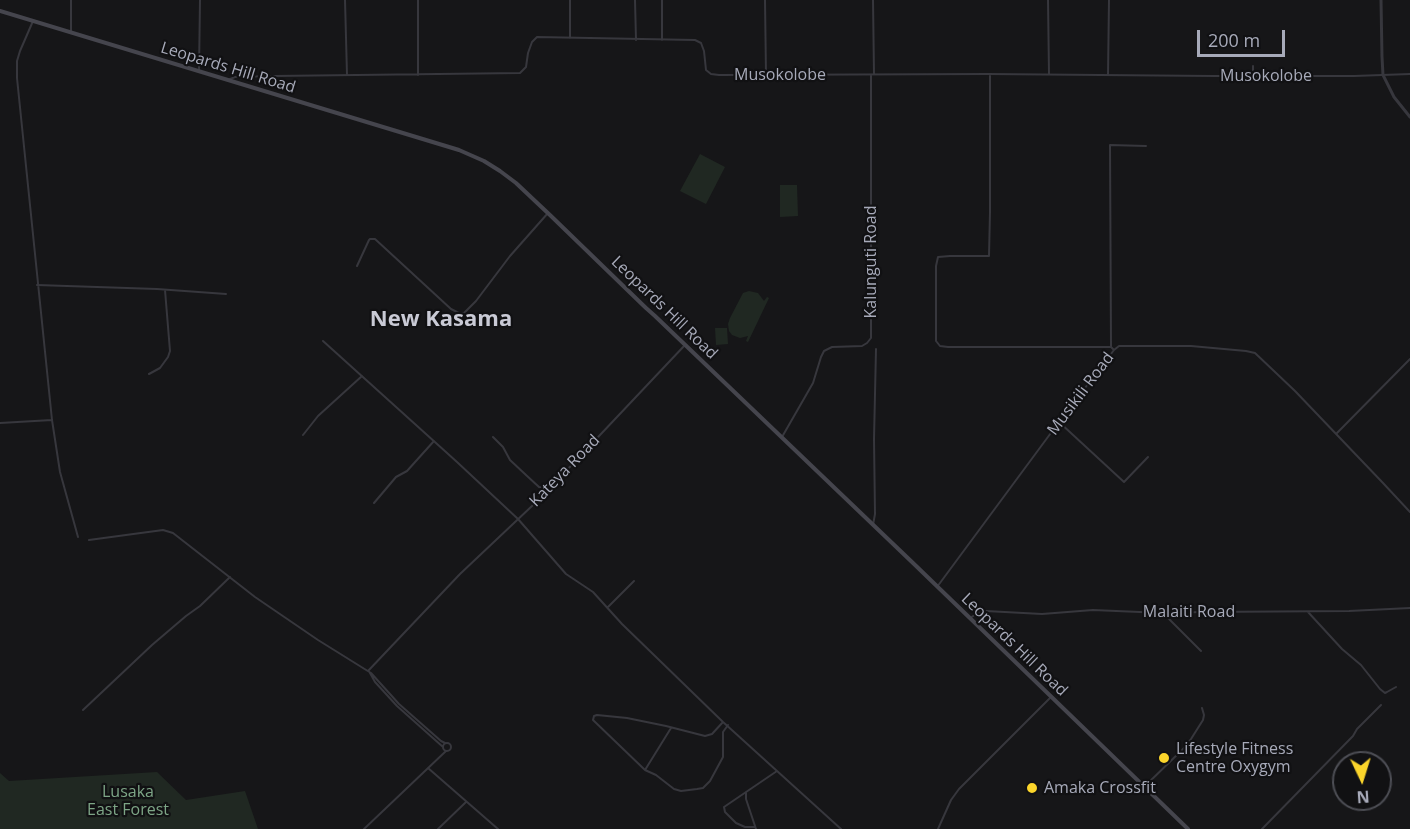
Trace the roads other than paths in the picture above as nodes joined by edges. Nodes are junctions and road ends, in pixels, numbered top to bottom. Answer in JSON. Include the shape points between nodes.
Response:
{"nodes":[{"id":1,"x":71,"y":0,"type":"edge"},
{"id":2,"x":200,"y":0,"type":"edge"},
{"id":3,"x":345,"y":0,"type":"edge"},
{"id":4,"x":418,"y":0,"type":"edge"},
{"id":5,"x":570,"y":0,"type":"edge"},
{"id":6,"x":635,"y":0,"type":"edge"},
{"id":7,"x":662,"y":0,"type":"edge"},
{"id":8,"x":765,"y":0,"type":"edge"},
{"id":9,"x":873,"y":0,"type":"edge"},
{"id":10,"x":1048,"y":0,"type":"edge"},
{"id":11,"x":1109,"y":0,"type":"edge"},
{"id":12,"x":1382,"y":0,"type":"edge"},
{"id":13,"x":0,"y":11,"type":"edge"},
{"id":14,"x":33,"y":21,"type":"junction"},
{"id":15,"x":71,"y":33,"type":"junction"},
{"id":16,"x":570,"y":38,"type":"junction"},
{"id":17,"x":636,"y":39,"type":"junction"},
{"id":18,"x":662,"y":40,"type":"junction"},
{"id":19,"x":1253,"y":66,"type":"dead end"},
{"id":20,"x":199,"y":71,"type":"junction"},
{"id":21,"x":872,"y":74,"type":"junction"},
{"id":22,"x":990,"y":74,"type":"junction"},
{"id":23,"x":1049,"y":74,"type":"junction"},
{"id":24,"x":1410,"y":74,"type":"edge"},
{"id":25,"x":347,"y":75,"type":"junction"},
{"id":26,"x":418,"y":75,"type":"junction"},
{"id":27,"x":766,"y":75,"type":"junction"},
{"id":28,"x":1108,"y":75,"type":"junction"},
{"id":29,"x":1383,"y":75,"type":"junction"},
{"id":30,"x":1253,"y":76,"type":"junction"},
{"id":31,"x":228,"y":80,"type":"junction"},
{"id":32,"x":1410,"y":117,"type":"edge"},
{"id":33,"x":1146,"y":146,"type":"dead end"},
{"id":34,"x":548,"y":213,"type":"junction"},
{"id":35,"x":357,"y":266,"type":"dead end"},
{"id":36,"x":37,"y":285,"type":"junction"},
{"id":37,"x":165,"y":290,"type":"junction"},
{"id":38,"x":226,"y":294,"type":"dead end"},
{"id":39,"x":323,"y":341,"type":"dead end"},
{"id":40,"x":685,"y":345,"type":"junction"},
{"id":41,"x":1112,"y":348,"type":"junction"},
{"id":42,"x":876,"y":349,"type":"dead end"},
{"id":43,"x":1410,"y":359,"type":"edge"},
{"id":44,"x":149,"y":374,"type":"dead end"},
{"id":45,"x":362,"y":376,"type":"junction"},
{"id":46,"x":52,"y":420,"type":"junction"},
{"id":47,"x":1059,"y":422,"type":"junction"},
{"id":48,"x":0,"y":423,"type":"edge"},
{"id":49,"x":1336,"y":434,"type":"junction"},
{"id":50,"x":303,"y":435,"type":"dead end"},
{"id":51,"x":493,"y":437,"type":"dead end"},
{"id":52,"x":782,"y":437,"type":"junction"},
{"id":53,"x":434,"y":441,"type":"junction"},
{"id":54,"x":1148,"y":458,"type":"dead end"},
{"id":55,"x":548,"y":489,"type":"junction"},
{"id":56,"x":374,"y":503,"type":"dead end"},
{"id":57,"x":1410,"y":512,"type":"edge"},
{"id":58,"x":518,"y":519,"type":"junction"},
{"id":59,"x":873,"y":525,"type":"junction"},
{"id":60,"x":78,"y":537,"type":"dead end"},
{"id":61,"x":89,"y":540,"type":"dead end"},
{"id":62,"x":230,"y":577,"type":"junction"},
{"id":63,"x":634,"y":581,"type":"dead end"},
{"id":64,"x":937,"y":587,"type":"junction"},
{"id":65,"x":608,"y":607,"type":"junction"},
{"id":66,"x":1410,"y":609,"type":"edge"},
{"id":67,"x":1308,"y":612,"type":"junction"},
{"id":68,"x":1163,"y":614,"type":"junction"},
{"id":69,"x":970,"y":618,"type":"junction"},
{"id":70,"x":1201,"y":651,"type":"dead end"},
{"id":71,"x":370,"y":672,"type":"junction"},
{"id":72,"x":1396,"y":687,"type":"dead end"},
{"id":73,"x":1051,"y":696,"type":"junction"},
{"id":74,"x":1381,"y":705,"type":"dead end"},
{"id":75,"x":1202,"y":708,"type":"dead end"},
{"id":76,"x":83,"y":710,"type":"dead end"},
{"id":77,"x":723,"y":722,"type":"junction"},
{"id":78,"x":728,"y":725,"type":"junction"},
{"id":79,"x":671,"y":728,"type":"junction"},
{"id":80,"x":446,"y":743,"type":"junction"},
{"id":81,"x":443,"y":747,"type":"junction"},
{"id":82,"x":446,"y":751,"type":"junction"},
{"id":83,"x":428,"y":768,"type":"junction"},
{"id":84,"x":645,"y":770,"type":"junction"},
{"id":85,"x":777,"y":771,"type":"junction"},
{"id":86,"x":1144,"y":787,"type":"junction"},
{"id":87,"x":746,"y":792,"type":"junction"},
{"id":88,"x":466,"y":801,"type":"junction"},
{"id":89,"x":755,"y":828,"type":"edge"},
{"id":90,"x":364,"y":829,"type":"edge"},
{"id":91,"x":438,"y":829,"type":"edge"},
{"id":92,"x":498,"y":829,"type":"edge"},
{"id":93,"x":841,"y":829,"type":"edge"},
{"id":94,"x":938,"y":829,"type":"edge"},
{"id":95,"x":1188,"y":829,"type":"edge"},
{"id":96,"x":1262,"y":829,"type":"edge"}],
"edges":[{"from":1,"to":15,"type":"street"},
{"from":2,"to":20,"type":"street"},
{"from":3,"to":25,"type":"street"},
{"from":4,"to":26,"type":"street"},
{"from":5,"to":16,"type":"street"},
{"from":6,"to":17,"type":"street"},
{"from":7,"to":18,"type":"street"},
{"from":8,"to":27,"type":"street"},
{"from":9,"to":21,"type":"street"},
{"from":10,"to":23,"type":"street"},
{"from":11,"to":28,"type":"street"},
{"from":12,"to":29,"type":"street"},
{"from":13,"to":14,"type":"main road","name":"Leopards Hill Road"},
{"from":14,"to":15,"type":"main road","name":"Leopards Hill Road"},
{"from":14,"to":36,"type":"street","via":[[16,69]]},
{"from":15,"to":20,"type":"main road","name":"Leopards Hill Road"},
{"from":16,"to":17,"type":"street","name":"Musokolobe"},
{"from":16,"to":26,"type":"street","name":"Musokolobe","via":[[533,39],[526,67],[520,73]]},
{"from":17,"to":18,"type":"street","name":"Musokolobe"},
{"from":18,"to":27,"type":"street","name":"Musokolobe","via":[[699,41],[706,70],[711,74]]},
{"from":19,"to":30,"type":"street"},
{"from":20,"to":31,"type":"main road","name":"Leopards Hill Road"},
{"from":21,"to":22,"type":"street","name":"Musokolobe"},
{"from":21,"to":27,"type":"street","name":"Musokolobe"},
{"from":21,"to":52,"type":"street","name":"Kalunguti Road","via":[[871,338],[862,346],[824,351],[813,383]]},
{"from":22,"to":23,"type":"street","name":"Musokolobe"},
{"from":22,"to":41,"type":"street","via":[[989,256],[938,257],[936,341],[948,347]]},
{"from":23,"to":28,"type":"street","name":"Musokolobe"},
{"from":24,"to":29,"type":"street","name":"Musokolobe"},
{"from":25,"to":26,"type":"street","name":"Musokolobe"},
{"from":25,"to":31,"type":"street","name":"Musokolobe"},
{"from":28,"to":30,"type":"street","name":"Musokolobe"},
{"from":29,"to":30,"type":"street","name":"Musokolobe"},
{"from":29,"to":32,"type":"street"},
{"from":31,"to":34,"type":"main road","name":"Leopards Hill Road","via":[[471,155],[516,183]]},
{"from":33,"to":41,"type":"street","via":[[1110,145]]},
{"from":34,"to":35,"type":"street","via":[[464,313],[451,309],[375,239],[370,238]]},
{"from":34,"to":40,"type":"main road","name":"Leopards Hill Road"},
{"from":36,"to":37,"type":"street"},
{"from":36,"to":46,"type":"street"},
{"from":37,"to":38,"type":"street"},
{"from":37,"to":44,"type":"street","via":[[170,351],[160,368]]},
{"from":39,"to":45,"type":"street"},
{"from":40,"to":52,"type":"main road","name":"Leopards Hill Road"},
{"from":40,"to":55,"type":"street","name":"Kateya Road"},
{"from":41,"to":47,"type":"street","name":"Musikili Road"},
{"from":41,"to":49,"type":"street","name":"Musikili Road","via":[[1167,345],[1251,352]]},
{"from":42,"to":59,"type":"street"},
{"from":43,"to":49,"type":"street"},
{"from":45,"to":50,"type":"street"},
{"from":45,"to":53,"type":"street"},
{"from":46,"to":48,"type":"street"},
{"from":46,"to":60,"type":"street","via":[[60,472]]},
{"from":47,"to":54,"type":"street","via":[[1124,482]]},
{"from":47,"to":64,"type":"street","name":"Musikili Road"},
{"from":49,"to":57,"type":"street","name":"Musikili Road"},
{"from":51,"to":55,"type":"street","via":[[510,460],[539,487]]},
{"from":52,"to":59,"type":"main road","name":"Leopards Hill Road"},
{"from":53,"to":56,"type":"street"},
{"from":53,"to":58,"type":"street"},
{"from":55,"to":58,"type":"street","name":"Kateya Road"},
{"from":58,"to":65,"type":"street","via":[[566,574]]},
{"from":58,"to":71,"type":"street","name":"Kateya Road","via":[[399,637]]},
{"from":59,"to":64,"type":"main road","name":"Leopards Hill Road"},
{"from":61,"to":62,"type":"street","via":[[169,531]]},
{"from":62,"to":71,"type":"street"},
{"from":62,"to":76,"type":"street"},
{"from":63,"to":65,"type":"street"},
{"from":64,"to":69,"type":"main road","name":"Leopards Hill Road"},
{"from":65,"to":77,"type":"street"},
{"from":66,"to":67,"type":"street","name":"Malaiti Road"},
{"from":67,"to":68,"type":"street","name":"Malaiti Road"},
{"from":67,"to":72,"type":"street","via":[[1362,665],[1380,689],[1387,693]]},
{"from":68,"to":69,"type":"street","name":"Malaiti Road","via":[[986,611]]},
{"from":68,"to":70,"type":"street"},
{"from":69,"to":73,"type":"main road","name":"Leopards Hill Road"},
{"from":71,"to":80,"type":"street","via":[[399,704]]},
{"from":71,"to":81,"type":"street","via":[[398,706]]},
{"from":73,"to":86,"type":"main road","name":"Leopards Hill Road"},
{"from":73,"to":94,"type":"street","via":[[959,789]]},
{"from":74,"to":96,"type":"street"},
{"from":75,"to":86,"type":"street","via":[[1203,720],[1187,744]]},
{"from":77,"to":78,"type":"street"},
{"from":77,"to":79,"type":"street","via":[[705,736]]},
{"from":78,"to":84,"type":"street","via":[[723,732],[722,760],[703,788],[677,790]]},
{"from":78,"to":85,"type":"street"},
{"from":79,"to":84,"type":"street"},
{"from":79,"to":84,"type":"street","via":[[627,718],[594,716],[604,732]]},
{"from":80,"to":81,"type":"street"},
{"from":80,"to":82,"type":"street","via":[[451,746]]},
{"from":81,"to":82,"type":"street"},
{"from":82,"to":83,"type":"street"},
{"from":83,"to":88,"type":"street"},
{"from":83,"to":90,"type":"street"},
{"from":85,"to":87,"type":"street"},
{"from":85,"to":93,"type":"street"},
{"from":86,"to":95,"type":"main road","name":"Leopards Hill Road"},
{"from":87,"to":89,"type":"street"},
{"from":87,"to":89,"type":"street","via":[[724,809],[736,823]]},
{"from":88,"to":91,"type":"street"},
{"from":88,"to":92,"type":"street"}]}
